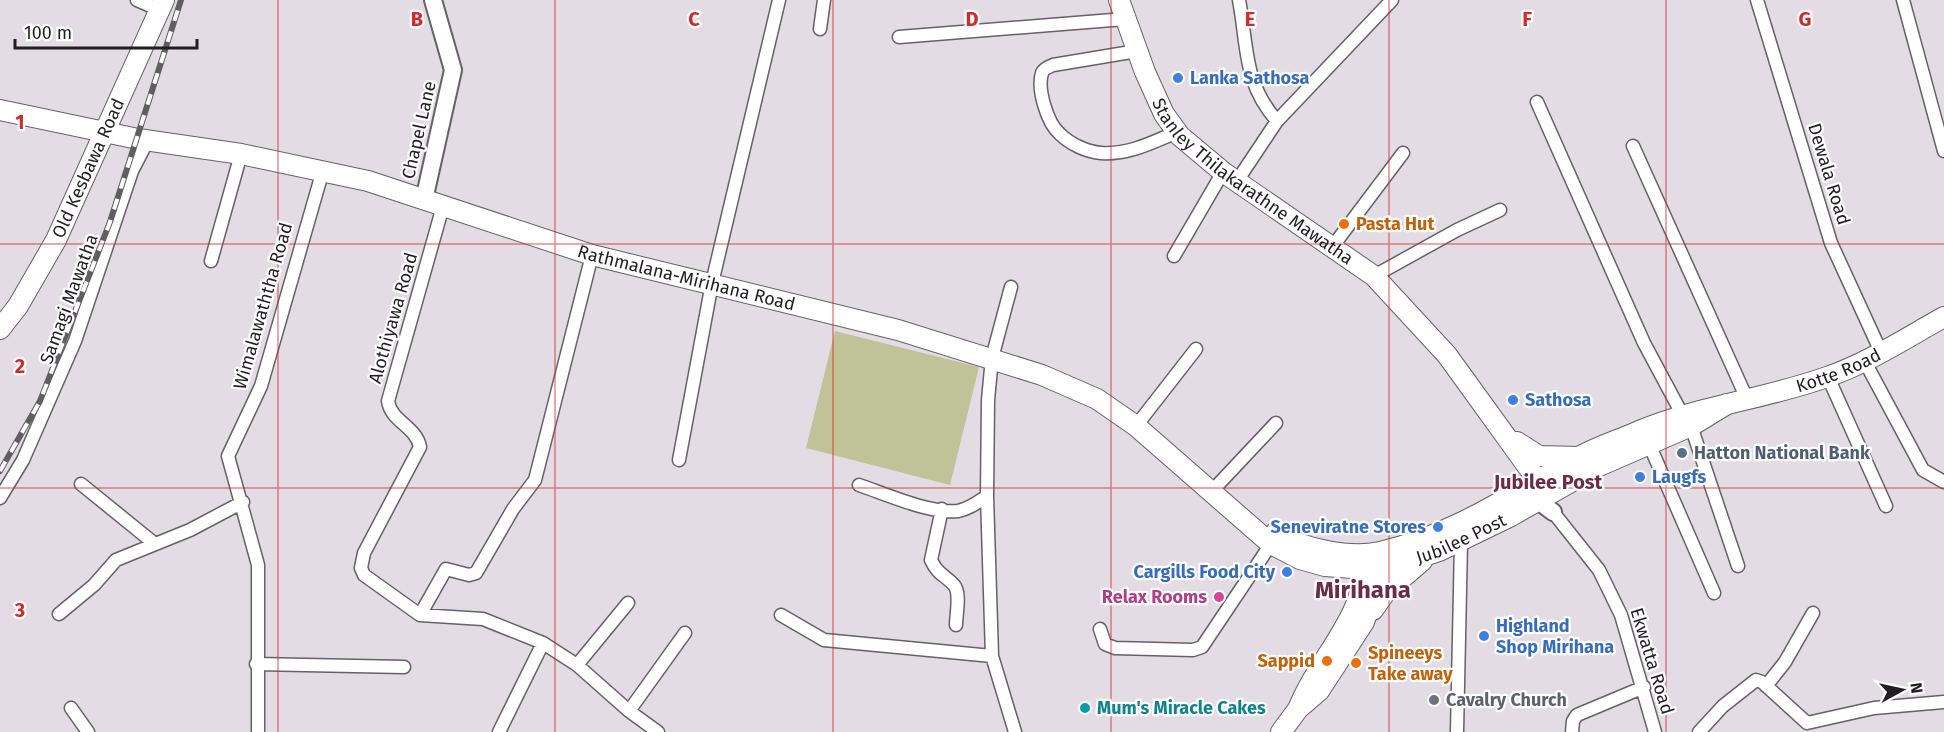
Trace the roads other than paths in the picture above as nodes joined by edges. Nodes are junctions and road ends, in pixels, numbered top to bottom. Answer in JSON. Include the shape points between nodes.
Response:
{"nodes":[{"id":1,"x":137,"y":0,"type":"edge"},
{"id":2,"x":433,"y":0,"type":"edge"},
{"id":3,"x":779,"y":0,"type":"edge"},
{"id":4,"x":824,"y":0,"type":"edge"},
{"id":5,"x":1239,"y":0,"type":"edge"},
{"id":6,"x":1392,"y":0,"type":"edge"},
{"id":7,"x":1757,"y":0,"type":"edge"},
{"id":8,"x":1903,"y":0,"type":"edge"},
{"id":9,"x":162,"y":5,"type":"edge"},
{"id":10,"x":1122,"y":9,"type":"edge"},
{"id":11,"x":820,"y":29,"type":"dead end"},
{"id":12,"x":899,"y":38,"type":"dead end"},
{"id":13,"x":1137,"y":51,"type":"junction"},
{"id":14,"x":1537,"y":102,"type":"dead end"},
{"id":15,"x":0,"y":110,"type":"edge"},
{"id":16,"x":1277,"y":121,"type":"junction"},
{"id":17,"x":104,"y":132,"type":"junction"},
{"id":18,"x":1177,"y":132,"type":"junction"},
{"id":19,"x":148,"y":140,"type":"junction"},
{"id":20,"x":1633,"y":146,"type":"dead end"},
{"id":21,"x":1944,"y":151,"type":"edge"},
{"id":22,"x":1403,"y":153,"type":"dead end"},
{"id":23,"x":241,"y":154,"type":"junction"},
{"id":24,"x":323,"y":170,"type":"junction"},
{"id":25,"x":1230,"y":177,"type":"junction"},
{"id":26,"x":424,"y":200,"type":"junction"},
{"id":27,"x":443,"y":206,"type":"junction"},
{"id":28,"x":1500,"y":210,"type":"dead end"},
{"id":29,"x":1333,"y":246,"type":"junction"},
{"id":30,"x":592,"y":255,"type":"junction"},
{"id":31,"x":1174,"y":256,"type":"dead end"},
{"id":32,"x":211,"y":261,"type":"dead end"},
{"id":33,"x":1374,"y":276,"type":"junction"},
{"id":34,"x":712,"y":283,"type":"junction"},
{"id":35,"x":1011,"y":287,"type":"dead end"},
{"id":36,"x":1944,"y":317,"type":"edge"},
{"id":37,"x":0,"y":329,"type":"edge"},
{"id":38,"x":1426,"y":334,"type":"junction"},
{"id":39,"x":1196,"y":349,"type":"dead end"},
{"id":40,"x":1873,"y":356,"type":"junction"},
{"id":41,"x":992,"y":358,"type":"junction"},
{"id":42,"x":1828,"y":377,"type":"junction"},
{"id":43,"x":1747,"y":399,"type":"junction"},
{"id":44,"x":1687,"y":420,"type":"junction"},
{"id":45,"x":1276,"y":423,"type":"dead end"},
{"id":46,"x":1136,"y":426,"type":"junction"},
{"id":47,"x":1506,"y":433,"type":"junction"},
{"id":48,"x":1649,"y":444,"type":"junction"},
{"id":49,"x":1579,"y":457,"type":"junction"},
{"id":50,"x":679,"y":460,"type":"dead end"},
{"id":51,"x":1944,"y":482,"type":"edge"},
{"id":52,"x":81,"y":484,"type":"dead end"},
{"id":53,"x":859,"y":485,"type":"dead end"},
{"id":54,"x":1213,"y":490,"type":"junction"},
{"id":55,"x":1541,"y":495,"type":"junction"},
{"id":56,"x":987,"y":496,"type":"junction"},
{"id":57,"x":0,"y":498,"type":"edge"},
{"id":58,"x":243,"y":501,"type":"junction"},
{"id":59,"x":1886,"y":506,"type":"dead end"},
{"id":60,"x":1232,"y":507,"type":"junction"},
{"id":61,"x":942,"y":509,"type":"junction"},
{"id":62,"x":1461,"y":542,"type":"junction"},
{"id":63,"x":155,"y":544,"type":"junction"},
{"id":64,"x":1271,"y":544,"type":"junction"},
{"id":65,"x":1434,"y":552,"type":"junction"},
{"id":66,"x":1372,"y":561,"type":"junction"},
{"id":67,"x":1738,"y":566,"type":"dead end"},
{"id":68,"x":1714,"y":593,"type":"dead end"},
{"id":69,"x":628,"y":603,"type":"dead end"},
{"id":70,"x":1813,"y":613,"type":"dead end"},
{"id":71,"x":59,"y":614,"type":"dead end"},
{"id":72,"x":420,"y":615,"type":"junction"},
{"id":73,"x":781,"y":615,"type":"dead end"},
{"id":74,"x":1364,"y":622,"type":"junction"},
{"id":75,"x":956,"y":625,"type":"dead end"},
{"id":76,"x":1100,"y":629,"type":"dead end"},
{"id":77,"x":685,"y":633,"type":"dead end"},
{"id":78,"x":543,"y":643,"type":"junction"},
{"id":79,"x":992,"y":656,"type":"junction"},
{"id":80,"x":256,"y":664,"type":"junction"},
{"id":81,"x":577,"y":665,"type":"junction"},
{"id":82,"x":404,"y":667,"type":"dead end"},
{"id":83,"x":1766,"y":686,"type":"junction"},
{"id":84,"x":1644,"y":687,"type":"junction"},
{"id":85,"x":1944,"y":702,"type":"edge"},
{"id":86,"x":71,"y":708,"type":"dead end"},
{"id":87,"x":1298,"y":709,"type":"junction"},
{"id":88,"x":629,"y":711,"type":"junction"},
{"id":89,"x":88,"y":732,"type":"edge"},
{"id":90,"x":258,"y":732,"type":"edge"},
{"id":91,"x":499,"y":732,"type":"edge"},
{"id":92,"x":658,"y":732,"type":"edge"},
{"id":93,"x":1015,"y":732,"type":"edge"},
{"id":94,"x":1281,"y":732,"type":"edge"},
{"id":95,"x":1457,"y":732,"type":"edge"},
{"id":96,"x":1572,"y":732,"type":"edge"},
{"id":97,"x":1655,"y":732,"type":"edge"},
{"id":98,"x":1699,"y":732,"type":"edge"}],
"edges":[{"from":1,"to":9,"type":"street"},
{"from":2,"to":26,"type":"street","name":"Chapel Lane","via":[[453,70]]},
{"from":3,"to":34,"type":"street"},
{"from":4,"to":11,"type":"street"},
{"from":5,"to":16,"type":"street","via":[[1247,61],[1260,101]]},
{"from":6,"to":16,"type":"street"},
{"from":7,"to":40,"type":"street","name":"Dewala Road","via":[[1831,243]]},
{"from":8,"to":21,"type":"street"},
{"from":9,"to":17,"type":"main road","name":"Old Kesbawa Road"},
{"from":10,"to":12,"type":"street"},
{"from":10,"to":13,"type":"main road","name":"Stanley Thilakarathne Mawatha"},
{"from":13,"to":18,"type":"main road","name":"Stanley Thilakarathne Mawatha","via":[[1164,114]]},
{"from":13,"to":18,"type":"street","via":[[1045,69],[1042,91],[1049,116],[1058,133],[1078,147],[1100,153],[1124,152]]},
{"from":14,"to":44,"type":"street","via":[[1644,343]]},
{"from":15,"to":17,"type":"main road","name":"Rathmalana-Mirihana Road"},
{"from":16,"to":25,"type":"street"},
{"from":17,"to":19,"type":"main road","name":"Rathmalana-Mirihana Road"},
{"from":17,"to":37,"type":"main road","name":"Old Kesbawa Road","via":[[56,240]]},
{"from":18,"to":25,"type":"main road","name":"Stanley Thilakarathne Mawatha"},
{"from":19,"to":23,"type":"main road","name":"Rathmalana-Mirihana Road"},
{"from":19,"to":57,"type":"street","name":"Samagi Mawatha","via":[[132,171],[75,341],[23,460]]},
{"from":20,"to":43,"type":"street"},
{"from":22,"to":29,"type":"street"},
{"from":23,"to":24,"type":"main road","name":"Rathmalana-Mirihana Road"},
{"from":23,"to":32,"type":"street"},
{"from":24,"to":26,"type":"main road","name":"Rathmalana-Mirihana Road"},
{"from":24,"to":58,"type":"street","name":"Wimalawaththa Road","via":[[261,386],[228,456]]},
{"from":25,"to":29,"type":"main road","name":"Stanley Thilakarathne Mawatha"},
{"from":25,"to":31,"type":"street"},
{"from":26,"to":27,"type":"main road","name":"Rathmalana-Mirihana Road"},
{"from":27,"to":30,"type":"main road","name":"Rathmalana-Mirihana Road"},
{"from":27,"to":72,"type":"street","name":"Alothiyawa Road","via":[[388,401],[394,416],[409,427],[420,447],[364,553],[361,568],[364,575]]},
{"from":28,"to":33,"type":"street"},
{"from":29,"to":33,"type":"main road","name":"Stanley Thilakarathne Mawatha"},
{"from":30,"to":34,"type":"main road","name":"Rathmalana-Mirihana Road"},
{"from":30,"to":72,"type":"street","via":[[535,480],[513,509],[476,573],[446,569]]},
{"from":33,"to":38,"type":"main road","name":"Stanley Thilakarathne Mawatha"},
{"from":34,"to":41,"type":"main road","name":"Rathmalana-Mirihana Road"},
{"from":34,"to":50,"type":"street"},
{"from":35,"to":41,"type":"street"},
{"from":36,"to":40,"type":"main road","name":"Kotte Road"},
{"from":38,"to":47,"type":"main road","name":"Stanley Thilakarathne Mawatha","via":[[1447,355]]},
{"from":38,"to":55,"type":"main road","name":"Stanley Thilakarathne Mawatha","via":[[1438,359]]},
{"from":39,"to":46,"type":"street"},
{"from":40,"to":42,"type":"main road","name":"Kotte Road"},
{"from":40,"to":51,"type":"street","name":"Dewala Road","via":[[1923,470]]},
{"from":41,"to":46,"type":"main road","name":"Rathmalana-Mirihana Road","via":[[1097,399]]},
{"from":41,"to":56,"type":"street"},
{"from":42,"to":43,"type":"main road","name":"Kotte Road"},
{"from":42,"to":59,"type":"street"},
{"from":43,"to":44,"type":"main road","name":"Kotte Road"},
{"from":44,"to":48,"type":"main road","name":"Kotte Road"},
{"from":44,"to":49,"type":"main road","name":"Kotte Road"},
{"from":44,"to":67,"type":"street"},
{"from":45,"to":54,"type":"street"},
{"from":46,"to":54,"type":"main road","name":"Rathmalana-Mirihana Road"},
{"from":47,"to":49,"type":"main road","via":[[1539,456]]},
{"from":47,"to":55,"type":"main road","name":"Stanley Thilakarathne Mawatha"},
{"from":48,"to":55,"type":"main road","name":"Kotte Road"},
{"from":48,"to":68,"type":"street"},
{"from":49,"to":55,"type":"main road","name":"Kotte Road"},
{"from":52,"to":63,"type":"street"},
{"from":53,"to":61,"type":"street"},
{"from":54,"to":60,"type":"main road","name":"Rathmalana-Mirihana Road"},
{"from":55,"to":62,"type":"main road","name":"Jubilee Post"},
{"from":55,"to":66,"type":"main road","name":"Jubilee Post"},
{"from":55,"to":84,"type":"street","name":"Ekwatta Road","via":[[1599,570],[1621,615]]},
{"from":56,"to":61,"type":"street","via":[[969,508]]},
{"from":56,"to":79,"type":"street"},
{"from":58,"to":63,"type":"street"},
{"from":58,"to":80,"type":"street","name":"Wimalawaththa Road","via":[[258,565]]},
{"from":60,"to":64,"type":"main road","name":"Rathmalana-Mirihana Road"},
{"from":60,"to":66,"type":"main road","name":"Rathmalana-Mirihana Road","via":[[1286,538],[1315,549]]},
{"from":61,"to":75,"type":"street","via":[[931,560],[957,592]]},
{"from":62,"to":65,"type":"main road","name":"Jubilee Post"},
{"from":62,"to":95,"type":"street"},
{"from":63,"to":71,"type":"street","via":[[116,560],[94,585]]},
{"from":64,"to":66,"type":"main road","name":"Rathmalana-Mirihana Road","via":[[1325,566]]},
{"from":64,"to":76,"type":"street","via":[[1202,647],[1115,648],[1105,644]]},
{"from":65,"to":66,"type":"main road","name":"Jubilee Post"},
{"from":65,"to":74,"type":"main road","via":[[1385,593]]},
{"from":66,"to":74,"type":"main road"},
{"from":66,"to":87,"type":"main road","via":[[1355,608],[1308,682]]},
{"from":69,"to":81,"type":"street"},
{"from":70,"to":83,"type":"street"},
{"from":72,"to":78,"type":"street","via":[[483,619]]},
{"from":73,"to":79,"type":"street","via":[[824,640]]},
{"from":74,"to":87,"type":"main road","via":[[1319,691]]},
{"from":77,"to":88,"type":"street"},
{"from":78,"to":81,"type":"street"},
{"from":78,"to":91,"type":"street"},
{"from":79,"to":93,"type":"street"},
{"from":80,"to":82,"type":"street"},
{"from":80,"to":90,"type":"street","name":"Wimalawaththa Road"},
{"from":81,"to":88,"type":"street"},
{"from":83,"to":85,"type":"street","via":[[1803,721],[1812,724],[1875,708]]},
{"from":83,"to":98,"type":"street","via":[[1759,680],[1752,681]]},
{"from":84,"to":96,"type":"street","via":[[1577,715]]},
{"from":84,"to":97,"type":"street","name":"Ekwatta Road"},
{"from":86,"to":89,"type":"street"},
{"from":87,"to":94,"type":"main road"},
{"from":88,"to":92,"type":"street"}]}
